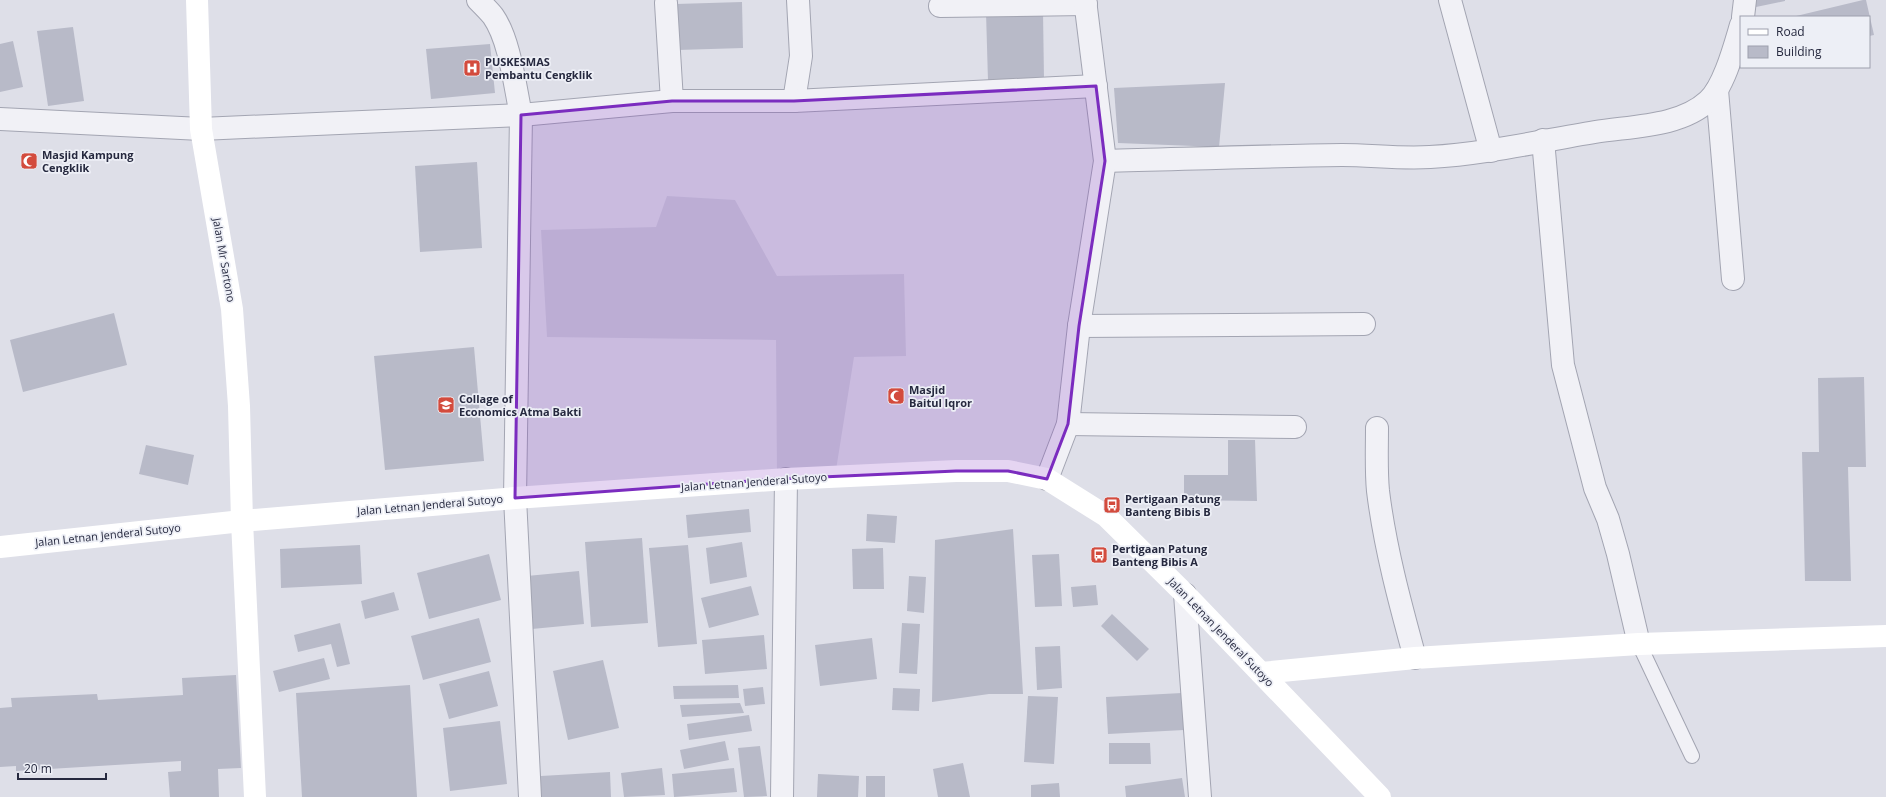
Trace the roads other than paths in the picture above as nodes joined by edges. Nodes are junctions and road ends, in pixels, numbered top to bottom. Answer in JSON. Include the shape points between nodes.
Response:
{"nodes":[{"id":1,"x":197,"y":0,"type":"edge"},
{"id":2,"x":478,"y":0,"type":"edge"},
{"id":3,"x":798,"y":0,"type":"edge"},
{"id":4,"x":1450,"y":0,"type":"edge"},
{"id":5,"x":1086,"y":2,"type":"edge"},
{"id":6,"x":666,"y":3,"type":"dead end"},
{"id":7,"x":940,"y":6,"type":"dead end"},
{"id":8,"x":1740,"y":27,"type":"edge"},
{"id":9,"x":1096,"y":86,"type":"junction"},
{"id":10,"x":1717,"y":90,"type":"junction"},
{"id":11,"x":672,"y":101,"type":"junction"},
{"id":12,"x":794,"y":101,"type":"junction"},
{"id":13,"x":521,"y":115,"type":"junction"},
{"id":14,"x":0,"y":120,"type":"edge"},
{"id":15,"x":201,"y":129,"type":"junction"},
{"id":16,"x":1543,"y":140,"type":"junction"},
{"id":17,"x":1491,"y":151,"type":"junction"},
{"id":18,"x":1105,"y":161,"type":"junction"},
{"id":19,"x":1733,"y":279,"type":"dead end"},
{"id":20,"x":1364,"y":324,"type":"dead end"},
{"id":21,"x":1079,"y":326,"type":"junction"},
{"id":22,"x":1068,"y":424,"type":"junction"},
{"id":23,"x":1294,"y":427,"type":"dead end"},
{"id":24,"x":1377,"y":428,"type":"dead end"},
{"id":25,"x":786,"y":479,"type":"junction"},
{"id":26,"x":1047,"y":479,"type":"junction"},
{"id":27,"x":516,"y":498,"type":"junction"},
{"id":28,"x":242,"y":521,"type":"junction"},
{"id":29,"x":0,"y":547,"type":"edge"},
{"id":30,"x":1185,"y":594,"type":"junction"},
{"id":31,"x":1886,"y":636,"type":"edge"},
{"id":32,"x":1639,"y":644,"type":"junction"},
{"id":33,"x":1416,"y":658,"type":"junction"},
{"id":34,"x":1261,"y":673,"type":"junction"},
{"id":35,"x":1692,"y":756,"type":"dead end"},
{"id":36,"x":255,"y":797,"type":"edge"},
{"id":37,"x":530,"y":797,"type":"edge"},
{"id":38,"x":782,"y":797,"type":"edge"},
{"id":39,"x":1200,"y":797,"type":"edge"},
{"id":40,"x":1380,"y":797,"type":"edge"}],
"edges":[{"from":1,"to":15,"type":"main road","name":"Jalan Mr Sartono"},
{"from":2,"to":13,"type":"street","via":[[493,17],[501,32]]},
{"from":3,"to":12,"type":"street","via":[[801,56]]},
{"from":4,"to":17,"type":"street"},
{"from":5,"to":7,"type":"street"},
{"from":5,"to":9,"type":"street"},
{"from":6,"to":11,"type":"street"},
{"from":8,"to":10,"type":"street"},
{"from":9,"to":12,"type":"street"},
{"from":9,"to":18,"type":"street"},
{"from":10,"to":16,"type":"street","via":[[1708,101],[1679,117]]},
{"from":10,"to":19,"type":"street"},
{"from":11,"to":12,"type":"street"},
{"from":11,"to":13,"type":"street"},
{"from":13,"to":15,"type":"street"},
{"from":13,"to":27,"type":"street"},
{"from":14,"to":15,"type":"street"},
{"from":15,"to":28,"type":"main road","name":"Jalan Mr Sartono","via":[[232,308],[240,406]]},
{"from":16,"to":17,"type":"street"},
{"from":16,"to":32,"type":"street","via":[[1563,365],[1595,488],[1608,519],[1618,554]]},
{"from":17,"to":18,"type":"street","via":[[1429,157],[1343,155]]},
{"from":18,"to":21,"type":"street"},
{"from":20,"to":21,"type":"street"},
{"from":21,"to":22,"type":"street"},
{"from":22,"to":23,"type":"street"},
{"from":22,"to":26,"type":"street"},
{"from":24,"to":33,"type":"street","via":[[1381,514],[1392,568]]},
{"from":25,"to":26,"type":"main road","name":"Jalan Letnan Jenderal Sutoyo","via":[[956,471],[1008,471]]},
{"from":25,"to":27,"type":"main road","name":"Jalan Letnan Jenderal Sutoyo"},
{"from":25,"to":38,"type":"street"},
{"from":26,"to":30,"type":"main road","name":"Jalan Letnan Jenderal Sutoyo","via":[[1106,516]]},
{"from":27,"to":28,"type":"main road","name":"Jalan Letnan Jenderal Sutoyo"},
{"from":27,"to":37,"type":"street"},
{"from":28,"to":29,"type":"main road","name":"Jalan Letnan Jenderal Sutoyo"},
{"from":28,"to":36,"type":"main road","name":"Jalan Mr Sartono"},
{"from":30,"to":34,"type":"main road","name":"Jalan Letnan Jenderal Sutoyo"},
{"from":30,"to":39,"type":"street"},
{"from":31,"to":32,"type":"main road"},
{"from":32,"to":33,"type":"main road"},
{"from":32,"to":35,"type":"lane"},
{"from":33,"to":34,"type":"main road"},
{"from":34,"to":40,"type":"main road","name":"Jalan Letnan Jenderal Sutoyo"}]}
